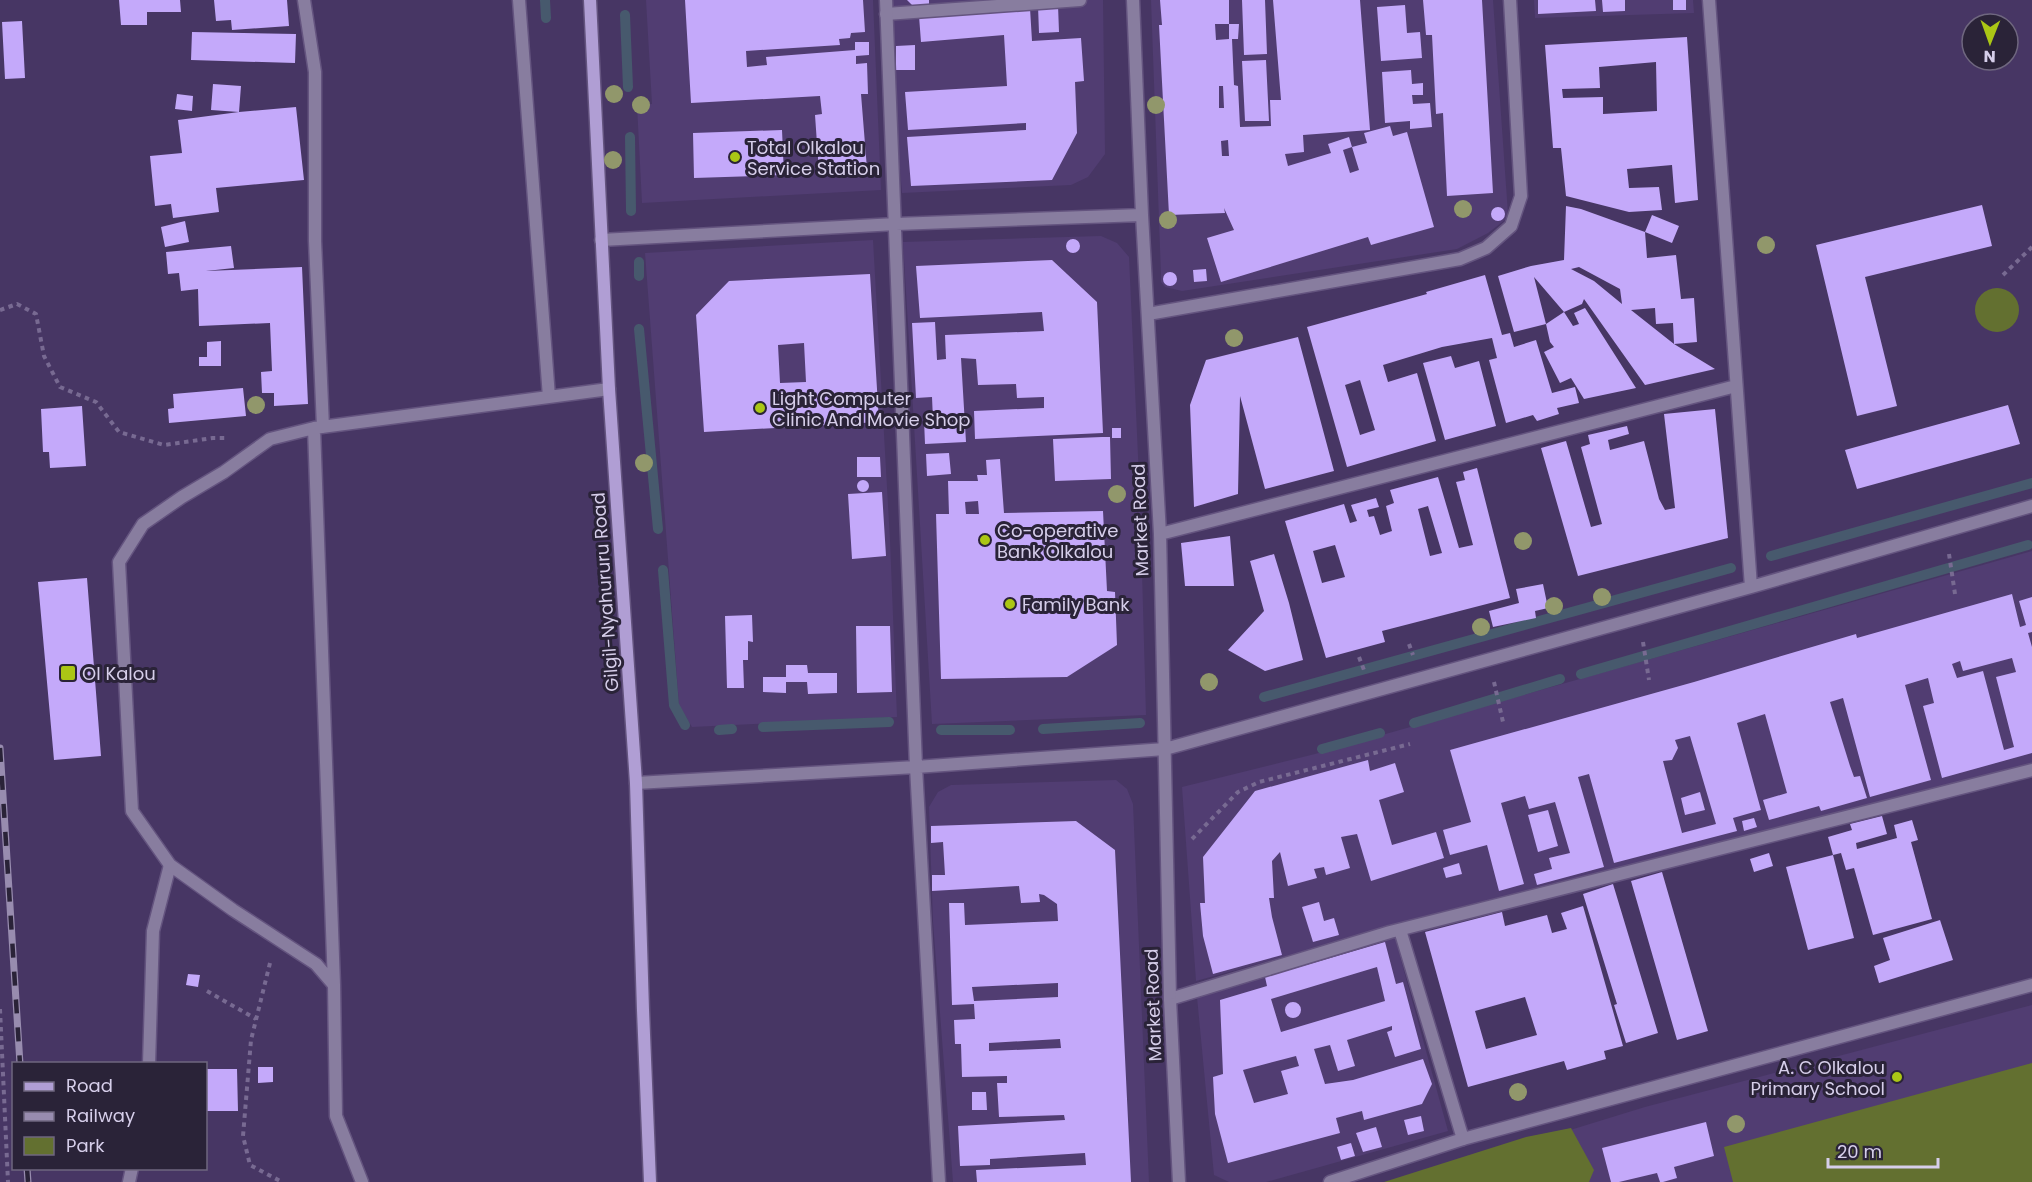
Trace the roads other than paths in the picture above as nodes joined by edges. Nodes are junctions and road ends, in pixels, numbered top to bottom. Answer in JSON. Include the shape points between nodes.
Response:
{"nodes":[{"id":1,"x":304,"y":0,"type":"edge"},
{"id":2,"x":519,"y":0,"type":"edge"},
{"id":3,"x":590,"y":0,"type":"edge"},
{"id":4,"x":886,"y":0,"type":"edge"},
{"id":5,"x":1080,"y":0,"type":"edge"},
{"id":6,"x":1133,"y":0,"type":"edge"},
{"id":7,"x":1510,"y":0,"type":"edge"},
{"id":8,"x":1709,"y":0,"type":"edge"},
{"id":9,"x":886,"y":14,"type":"junction"},
{"id":10,"x":1142,"y":215,"type":"junction"},
{"id":11,"x":896,"y":224,"type":"junction"},
{"id":12,"x":601,"y":240,"type":"junction"},
{"id":13,"x":1148,"y":314,"type":"junction"},
{"id":14,"x":1736,"y":386,"type":"junction"},
{"id":15,"x":609,"y":389,"type":"junction"},
{"id":16,"x":549,"y":397,"type":"junction"},
{"id":17,"x":318,"y":428,"type":"junction"},
{"id":18,"x":2032,"y":506,"type":"edge"},
{"id":19,"x":1160,"y":534,"type":"junction"},
{"id":20,"x":1750,"y":587,"type":"junction"},
{"id":21,"x":1165,"y":749,"type":"junction"},
{"id":22,"x":916,"y":767,"type":"junction"},
{"id":23,"x":2032,"y":770,"type":"edge"},
{"id":24,"x":636,"y":783,"type":"junction"},
{"id":25,"x":170,"y":865,"type":"junction"},
{"id":26,"x":1400,"y":930,"type":"junction"},
{"id":27,"x":2032,"y":984,"type":"edge"},
{"id":28,"x":334,"y":985,"type":"junction"},
{"id":29,"x":1170,"y":999,"type":"junction"},
{"id":30,"x":149,"y":1062,"type":"edge"},
{"id":31,"x":1463,"y":1139,"type":"junction"},
{"id":32,"x":362,"y":1182,"type":"edge"},
{"id":33,"x":650,"y":1182,"type":"edge"},
{"id":34,"x":939,"y":1182,"type":"edge"},
{"id":35,"x":1179,"y":1182,"type":"edge"},
{"id":36,"x":1330,"y":1182,"type":"edge"}],
"edges":[{"from":1,"to":17,"type":"street","via":[[315,72]]},
{"from":2,"to":16,"type":"street"},
{"from":3,"to":12,"type":"main road","name":"Gilgil-Nyahururu Road"},
{"from":4,"to":9,"type":"street"},
{"from":5,"to":9,"type":"street"},
{"from":6,"to":10,"type":"street","name":"Market Road"},
{"from":7,"to":13,"type":"street","via":[[1521,196],[1511,226],[1486,248],[1460,259]]},
{"from":8,"to":14,"type":"street"},
{"from":9,"to":11,"type":"street"},
{"from":10,"to":11,"type":"street"},
{"from":10,"to":13,"type":"street","name":"Market Road"},
{"from":11,"to":12,"type":"street"},
{"from":11,"to":22,"type":"street"},
{"from":12,"to":15,"type":"main road","name":"Gilgil-Nyahururu Road"},
{"from":13,"to":19,"type":"street","name":"Market Road"},
{"from":14,"to":19,"type":"street"},
{"from":14,"to":20,"type":"street"},
{"from":15,"to":16,"type":"street"},
{"from":15,"to":24,"type":"main road","name":"Gilgil-Nyahururu Road"},
{"from":16,"to":17,"type":"street"},
{"from":17,"to":25,"type":"street","via":[[270,439],[182,497],[143,524],[119,562],[132,811]]},
{"from":17,"to":28,"type":"street"},
{"from":18,"to":20,"type":"street"},
{"from":19,"to":21,"type":"street","name":"Market Road"},
{"from":20,"to":21,"type":"street"},
{"from":21,"to":22,"type":"street"},
{"from":21,"to":29,"type":"street","name":"Market Road"},
{"from":22,"to":24,"type":"street"},
{"from":22,"to":34,"type":"street"},
{"from":23,"to":26,"type":"street"},
{"from":24,"to":33,"type":"main road","name":"Gilgil-Nyahururu Road"},
{"from":25,"to":28,"type":"street","via":[[316,964]]},
{"from":25,"to":30,"type":"street","via":[[153,931]]},
{"from":26,"to":29,"type":"street"},
{"from":26,"to":31,"type":"street"},
{"from":27,"to":31,"type":"street"},
{"from":28,"to":32,"type":"street","via":[[336,1116]]},
{"from":29,"to":35,"type":"street","name":"Market Road"},
{"from":31,"to":36,"type":"street"}]}
